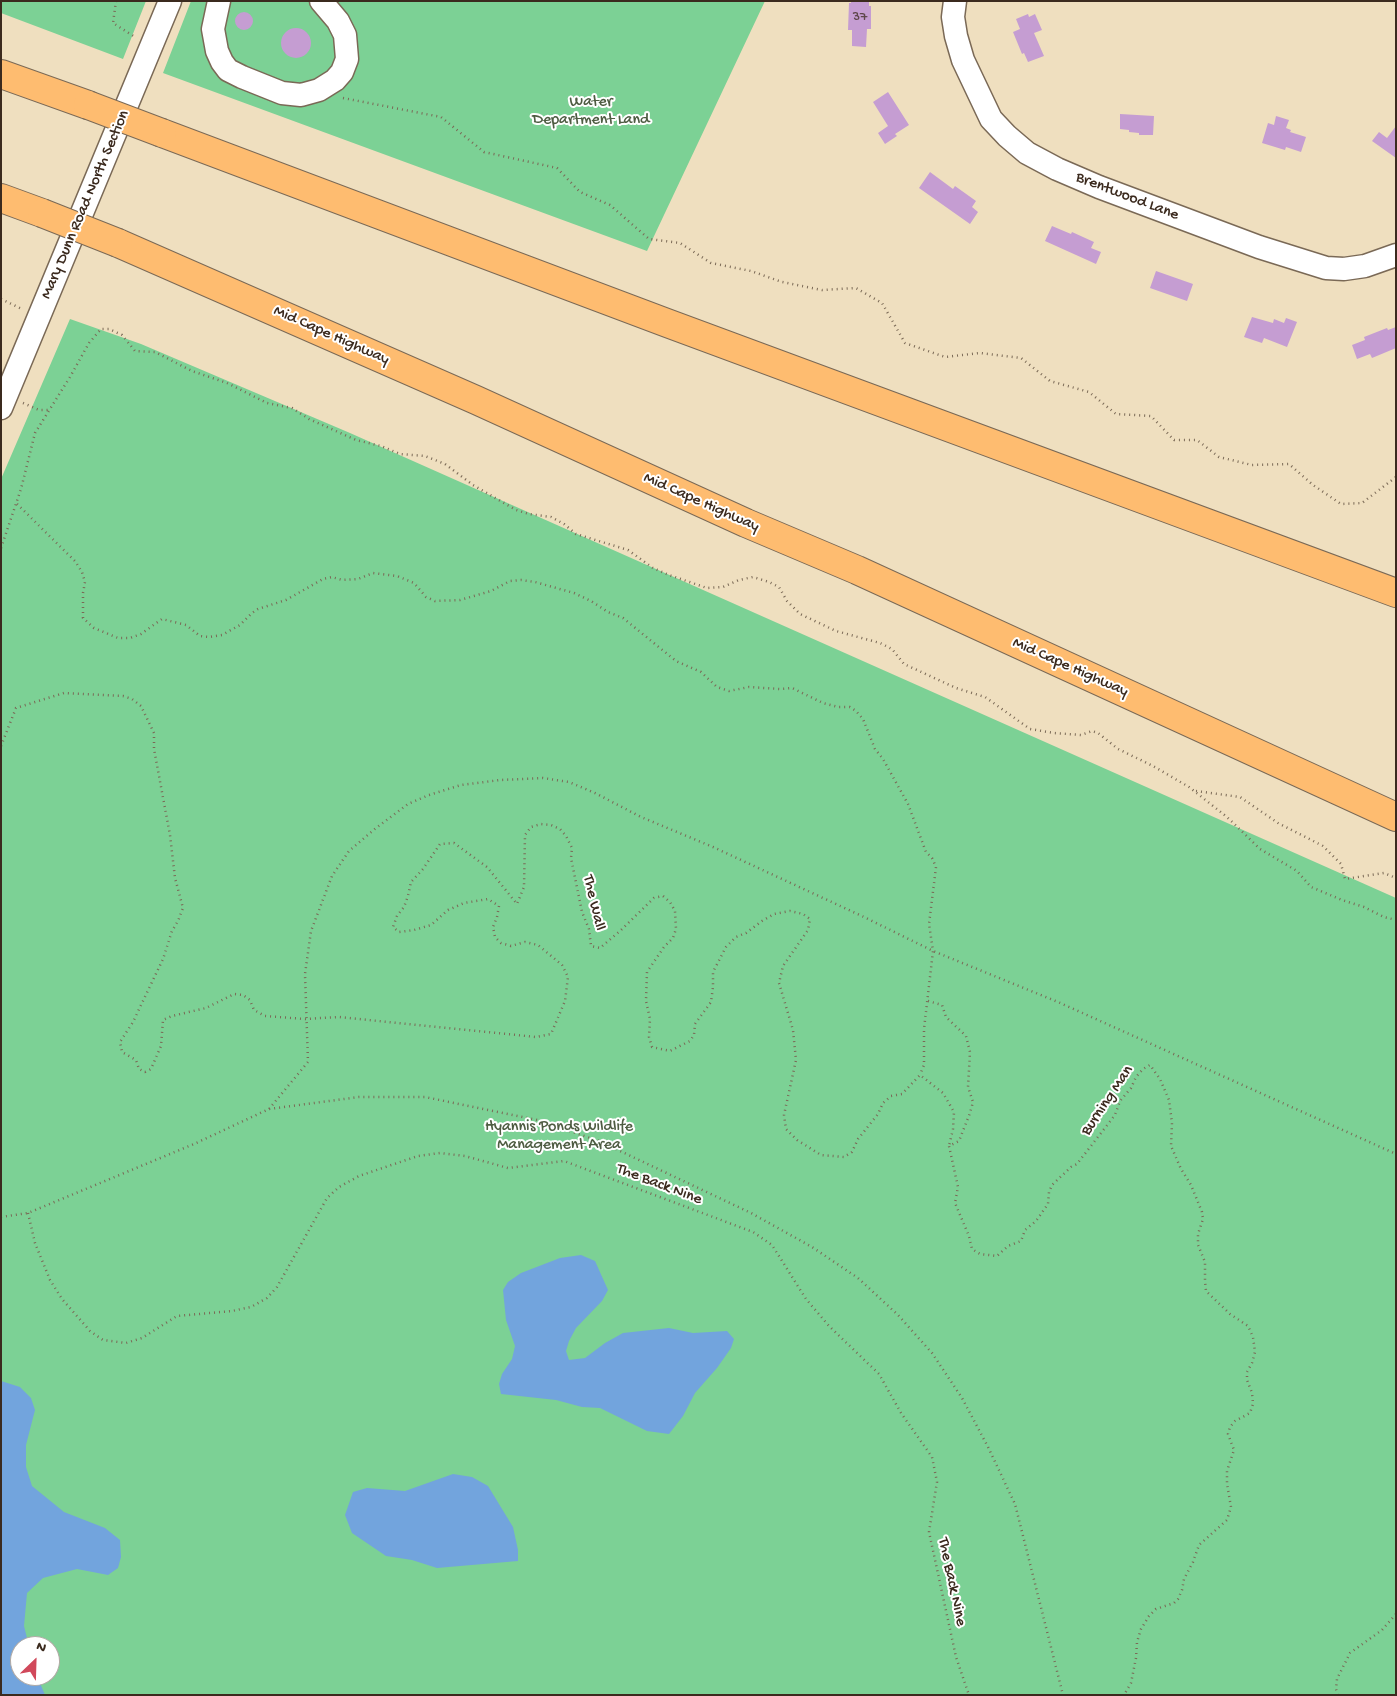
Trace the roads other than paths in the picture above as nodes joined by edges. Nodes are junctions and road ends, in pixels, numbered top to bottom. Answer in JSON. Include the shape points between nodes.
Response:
{"nodes":[{"id":1,"x":170,"y":1,"type":"edge"},
{"id":2,"x":219,"y":1,"type":"edge"},
{"id":3,"x":321,"y":1,"type":"edge"},
{"id":4,"x":954,"y":1,"type":"edge"},
{"id":5,"x":1,"y":74,"type":"edge"},
{"id":6,"x":1,"y":198,"type":"edge"},
{"id":7,"x":1396,"y":255,"type":"edge"},
{"id":8,"x":4,"y":401,"type":"edge"},
{"id":9,"x":1396,"y":593,"type":"edge"},
{"id":10,"x":1396,"y":817,"type":"edge"}],
"edges":[{"from":1,"to":8,"type":"street","name":"Mary Dunn Road North Section"},
{"from":2,"to":3,"type":"street","via":[[213,29],[222,62],[228,70],[282,93],[301,95],[319,90],[335,80],[347,59],[345,35]]},
{"from":4,"to":7,"type":"street","name":"Brentwood Lane","via":[[956,36],[963,60],[992,119],[1027,153],[1099,187],[1258,247],[1326,268],[1365,266]]},
{"from":5,"to":9,"type":"highway","bridge":true},
{"from":6,"to":10,"type":"highway","name":"Mid Cape Highway","bridge":true,"via":[[118,243],[476,400]]}]}
